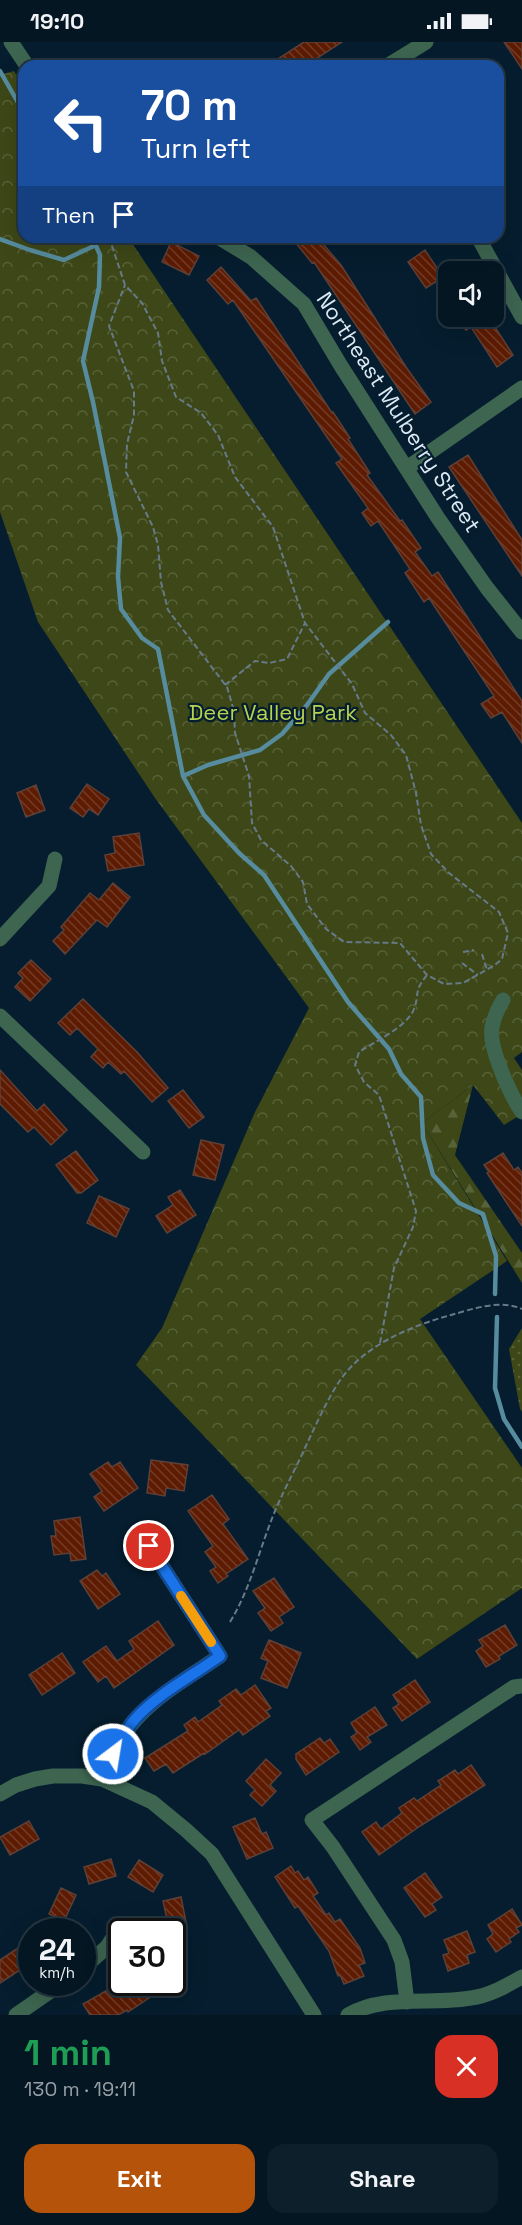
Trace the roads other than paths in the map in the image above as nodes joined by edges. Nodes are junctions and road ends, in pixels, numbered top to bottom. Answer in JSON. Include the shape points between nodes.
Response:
{"nodes":[{"id":1,"x":426,"y":42,"type":"edge"},
{"id":2,"x":17,"y":45,"type":"edge"},
{"id":3,"x":24,"y":60,"type":"edge"},
{"id":4,"x":397,"y":60,"type":"edge"},
{"id":5,"x":228,"y":243,"type":"edge"},
{"id":6,"x":481,"y":243,"type":"edge"},
{"id":7,"x":522,"y":317,"type":"edge"},
{"id":8,"x":522,"y":388,"type":"edge"},
{"id":9,"x":407,"y":468,"type":"junction"},
{"id":10,"x":522,"y":632,"type":"edge"},
{"id":11,"x":55,"y":859,"type":"dead end"},
{"id":12,"x":0,"y":939,"type":"edge"},
{"id":13,"x":503,"y":1000,"type":"dead end"},
{"id":14,"x":0,"y":1016,"type":"edge"},
{"id":15,"x":522,"y":1112,"type":"edge"},
{"id":16,"x":143,"y":1152,"type":"dead end"},
{"id":17,"x":149,"y":1546,"type":"dead end"},
{"id":18,"x":522,"y":1686,"type":"edge"},
{"id":19,"x":102,"y":1779,"type":"junction"},
{"id":20,"x":0,"y":1794,"type":"edge"},
{"id":21,"x":108,"y":1945,"type":"edge"},
{"id":22,"x":96,"y":1957,"type":"edge"},
{"id":23,"x":522,"y":1977,"type":"edge"},
{"id":24,"x":43,"y":1996,"type":"edge"},
{"id":25,"x":407,"y":2002,"type":"junction"},
{"id":26,"x":15,"y":2015,"type":"edge"},
{"id":27,"x":314,"y":2015,"type":"edge"},
{"id":28,"x":348,"y":2015,"type":"edge"}],
"edges":[{"from":1,"to":4,"type":"street"},
{"from":2,"to":3,"type":"street"},
{"from":5,"to":9,"type":"street","name":"Northeast Mulberry Street","via":[[251,257],[304,304]]},
{"from":6,"to":7,"type":"street"},
{"from":8,"to":9,"type":"street"},
{"from":9,"to":10,"type":"street","name":"Northeast Mulberry Street","via":[[475,571]]},
{"from":11,"to":12,"type":"street","via":[[49,886]]},
{"from":13,"to":15,"type":"street","via":[[491,1029],[498,1064]]},
{"from":14,"to":16,"type":"street"},
{"from":17,"to":19,"type":"street","via":[[220,1656],[136,1718]]},
{"from":18,"to":25,"type":"street","via":[[514,1687],[312,1820],[394,1940],[402,1962]]},
{"from":19,"to":20,"type":"street","via":[[53,1776],[16,1785]]},
{"from":19,"to":27,"type":"street","via":[[152,1802],[212,1854]]},
{"from":21,"to":22,"type":"street"},
{"from":23,"to":25,"type":"street","via":[[472,1998]]},
{"from":24,"to":26,"type":"street"},
{"from":25,"to":28,"type":"street","via":[[379,2004]]}]}
